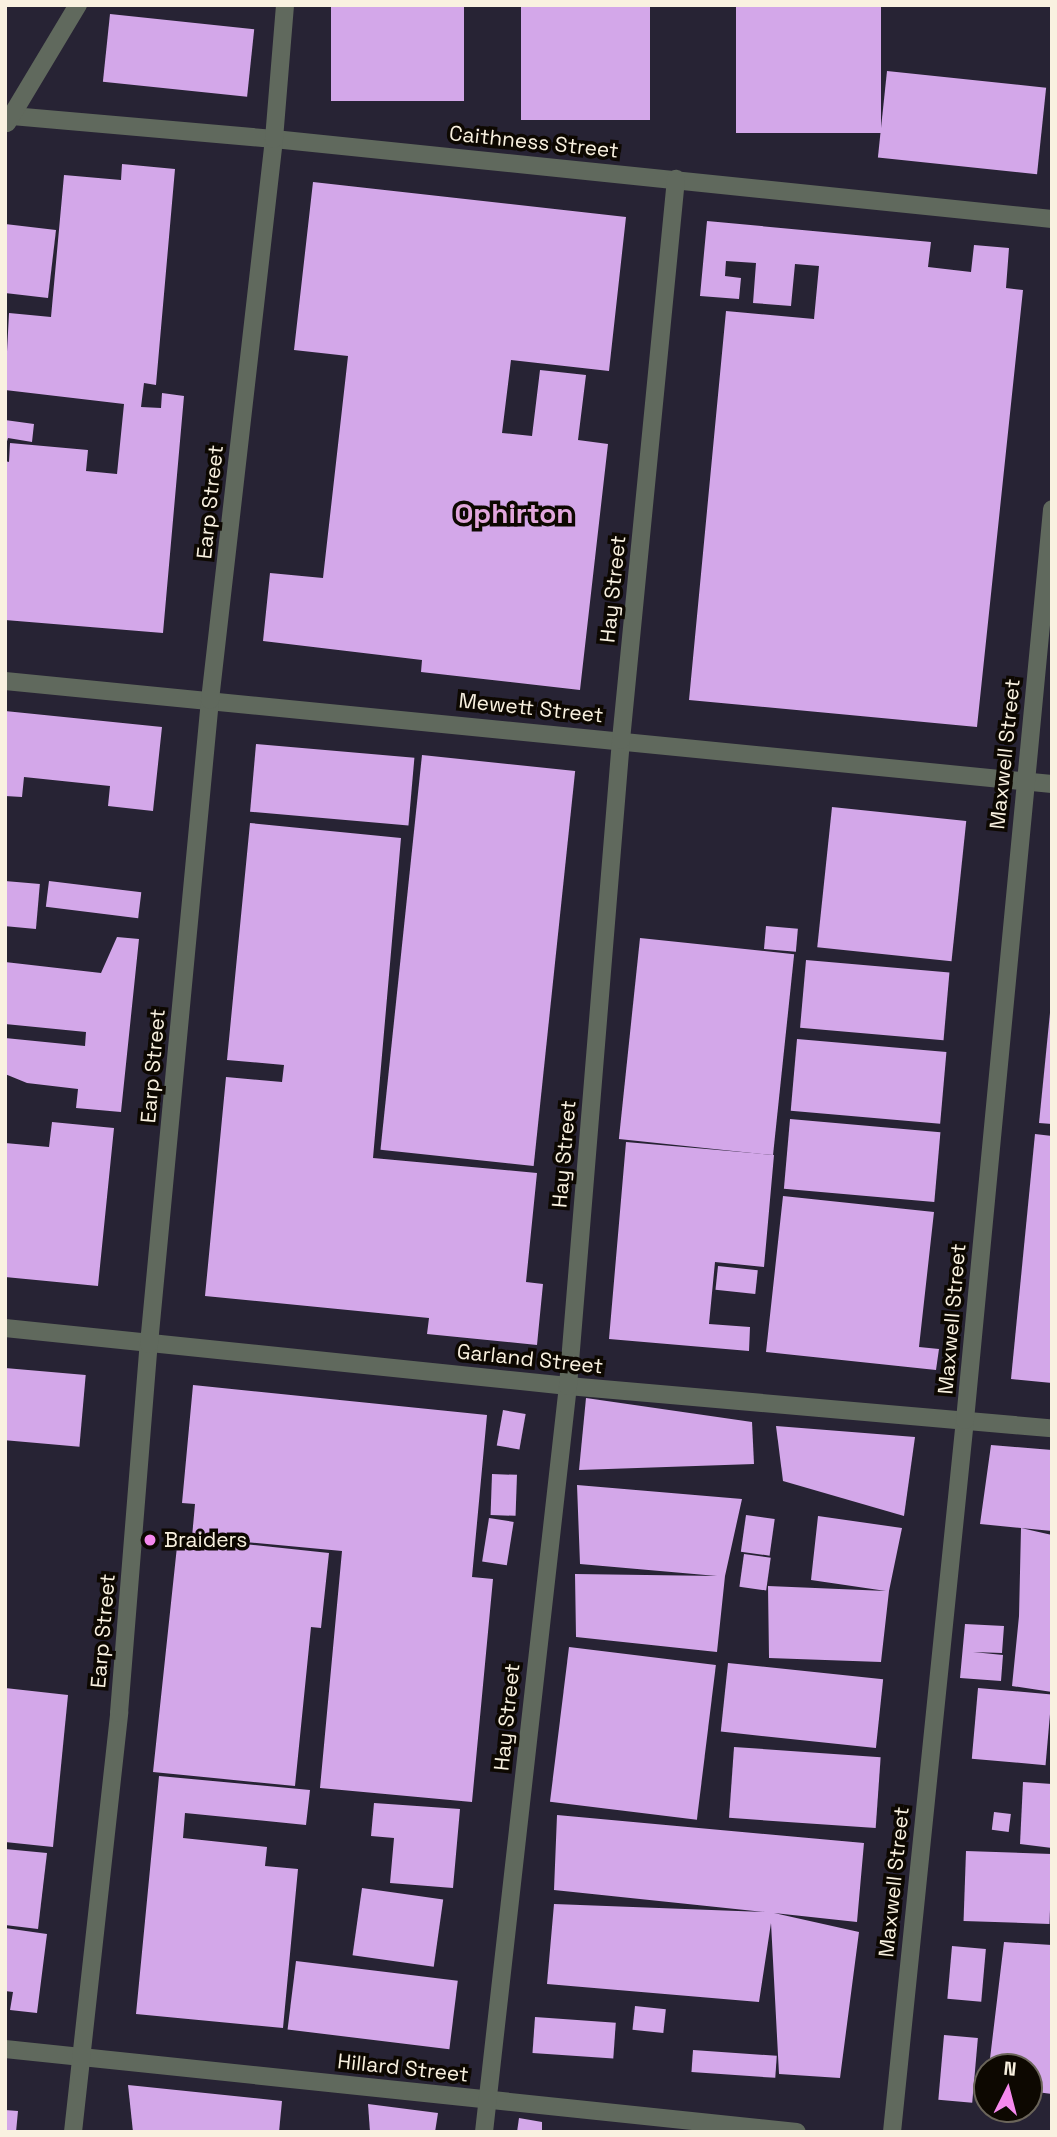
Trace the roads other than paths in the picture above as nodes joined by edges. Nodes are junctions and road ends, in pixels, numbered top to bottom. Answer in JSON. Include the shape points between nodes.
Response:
{"nodes":[{"id":1,"x":78,"y":5,"type":"edge"},
{"id":2,"x":285,"y":5,"type":"edge"},
{"id":3,"x":8,"y":121,"type":"edge"},
{"id":4,"x":274,"y":139,"type":"junction"},
{"id":5,"x":676,"y":179,"type":"junction"},
{"id":6,"x":1052,"y":219,"type":"edge"},
{"id":7,"x":1052,"y":509,"type":"edge"},
{"id":8,"x":5,"y":681,"type":"edge"},
{"id":9,"x":210,"y":700,"type":"junction"},
{"id":10,"x":621,"y":740,"type":"junction"},
{"id":11,"x":1025,"y":781,"type":"junction"},
{"id":12,"x":1052,"y":784,"type":"edge"},
{"id":13,"x":5,"y":1328,"type":"edge"},
{"id":14,"x":149,"y":1344,"type":"junction"},
{"id":15,"x":568,"y":1386,"type":"junction"},
{"id":16,"x":965,"y":1420,"type":"junction"},
{"id":17,"x":1052,"y":1428,"type":"edge"},
{"id":18,"x":5,"y":2049,"type":"edge"},
{"id":19,"x":79,"y":2057,"type":"junction"},
{"id":20,"x":487,"y":2100,"type":"junction"},
{"id":21,"x":73,"y":2132,"type":"edge"},
{"id":22,"x":484,"y":2132,"type":"edge"},
{"id":23,"x":797,"y":2132,"type":"edge"},
{"id":24,"x":892,"y":2132,"type":"edge"}],
"edges":[{"from":1,"to":3,"type":"street"},
{"from":2,"to":4,"type":"street","name":"Earp Street"},
{"from":3,"to":4,"type":"street","name":"Caithness Street"},
{"from":4,"to":5,"type":"street","name":"Caithness Street"},
{"from":4,"to":9,"type":"street","name":"Earp Street"},
{"from":5,"to":6,"type":"street","name":"Caithness Street"},
{"from":5,"to":10,"type":"street","name":"Hay Street"},
{"from":7,"to":11,"type":"street","name":"Maxwell Street"},
{"from":8,"to":9,"type":"street","name":"Mewett Street"},
{"from":9,"to":10,"type":"street","name":"Mewett Street"},
{"from":9,"to":14,"type":"street","name":"Earp Street"},
{"from":10,"to":11,"type":"street","name":"Mewett Street"},
{"from":10,"to":15,"type":"street","name":"Hay Street"},
{"from":11,"to":12,"type":"street","name":"Mewett Street"},
{"from":11,"to":16,"type":"street","name":"Maxwell Street"},
{"from":13,"to":14,"type":"street","name":"Garland Street"},
{"from":14,"to":15,"type":"street","name":"Garland Street"},
{"from":14,"to":19,"type":"street","name":"Earp Street","via":[[119,1713]]},
{"from":15,"to":16,"type":"street","name":"Garland Street"},
{"from":15,"to":20,"type":"street","name":"Hay Street"},
{"from":16,"to":17,"type":"street","name":"Garland Street"},
{"from":16,"to":24,"type":"street","name":"Maxwell Street"},
{"from":18,"to":19,"type":"street","name":"Hillard Street"},
{"from":19,"to":20,"type":"street","name":"Hillard Street"},
{"from":19,"to":21,"type":"street","name":"Earp Street"},
{"from":20,"to":22,"type":"street","name":"Hay Street"},
{"from":20,"to":23,"type":"street","name":"Hillard Street"}]}
